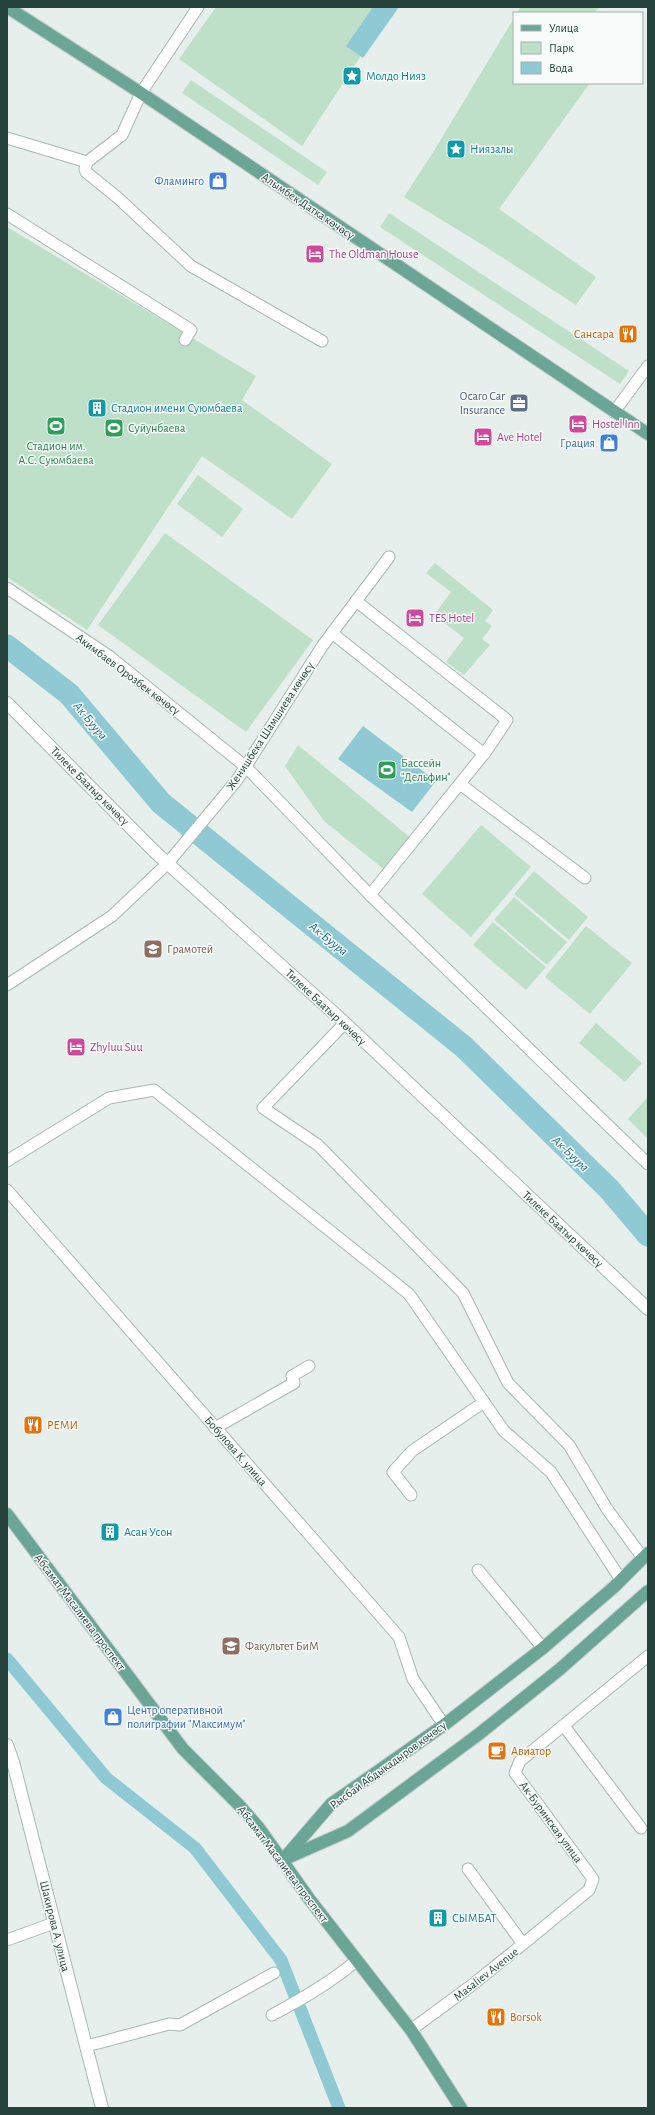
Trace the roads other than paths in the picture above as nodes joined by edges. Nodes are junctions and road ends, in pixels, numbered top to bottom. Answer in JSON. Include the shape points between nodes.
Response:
{"nodes":[{"id":1,"x":7,"y":7,"type":"edge"},
{"id":2,"x":198,"y":7,"type":"edge"},
{"id":3,"x":141,"y":93,"type":"junction"},
{"id":4,"x":7,"y":138,"type":"edge"},
{"id":5,"x":87,"y":162,"type":"junction"},
{"id":6,"x":7,"y":214,"type":"edge"},
{"id":7,"x":185,"y":340,"type":"dead end"},
{"id":8,"x":322,"y":341,"type":"dead end"},
{"id":9,"x":648,"y":366,"type":"edge"},
{"id":10,"x":614,"y":412,"type":"junction"},
{"id":11,"x":648,"y":434,"type":"edge"},
{"id":12,"x":389,"y":557,"type":"dead end"},
{"id":13,"x":7,"y":588,"type":"edge"},
{"id":14,"x":356,"y":601,"type":"junction"},
{"id":15,"x":332,"y":633,"type":"junction"},
{"id":16,"x":7,"y":703,"type":"edge"},
{"id":17,"x":484,"y":754,"type":"junction"},
{"id":18,"x":246,"y":766,"type":"junction"},
{"id":19,"x":460,"y":784,"type":"junction"},
{"id":20,"x":168,"y":863,"type":"junction"},
{"id":21,"x":585,"y":878,"type":"dead end"},
{"id":22,"x":370,"y":895,"type":"junction"},
{"id":23,"x":7,"y":985,"type":"edge"},
{"id":24,"x":345,"y":1023,"type":"junction"},
{"id":25,"x":7,"y":1161,"type":"edge"},
{"id":26,"x":648,"y":1164,"type":"edge"},
{"id":27,"x":7,"y":1190,"type":"edge"},
{"id":28,"x":648,"y":1309,"type":"edge"},
{"id":29,"x":309,"y":1366,"type":"dead end"},
{"id":30,"x":484,"y":1402,"type":"junction"},
{"id":31,"x":215,"y":1428,"type":"junction"},
{"id":32,"x":411,"y":1495,"type":"dead end"},
{"id":33,"x":7,"y":1514,"type":"edge"},
{"id":34,"x":646,"y":1555,"type":"edge"},
{"id":35,"x":478,"y":1570,"type":"dead end"},
{"id":36,"x":621,"y":1580,"type":"junction"},
{"id":37,"x":648,"y":1591,"type":"edge"},
{"id":38,"x":543,"y":1648,"type":"junction"},
{"id":39,"x":648,"y":1656,"type":"edge"},
{"id":40,"x":444,"y":1725,"type":"junction"},
{"id":41,"x":564,"y":1726,"type":"junction"},
{"id":42,"x":7,"y":1745,"type":"edge"},
{"id":43,"x":641,"y":1828,"type":"dead end"},
{"id":44,"x":282,"y":1861,"type":"junction"},
{"id":45,"x":468,"y":1869,"type":"dead end"},
{"id":46,"x":54,"y":1923,"type":"junction"},
{"id":47,"x":7,"y":1940,"type":"edge"},
{"id":48,"x":523,"y":1944,"type":"junction"},
{"id":49,"x":356,"y":1961,"type":"junction"},
{"id":50,"x":274,"y":1973,"type":"dead end"},
{"id":51,"x":272,"y":2015,"type":"dead end"},
{"id":52,"x":411,"y":2030,"type":"junction"},
{"id":53,"x":86,"y":2046,"type":"junction"},
{"id":54,"x":102,"y":2108,"type":"edge"},
{"id":55,"x":461,"y":2108,"type":"edge"}],
"edges":[{"from":1,"to":3,"type":"main road","name":"Алымбек Датка көчөсү"},
{"from":2,"to":3,"type":"street"},
{"from":3,"to":5,"type":"street","via":[[122,135]]},
{"from":3,"to":10,"type":"main road","name":"Алымбек Датка көчөсү"},
{"from":4,"to":5,"type":"street"},
{"from":5,"to":8,"type":"street","via":[[86,172],[191,266]]},
{"from":6,"to":7,"type":"street","via":[[191,330]]},
{"from":9,"to":10,"type":"street"},
{"from":10,"to":11,"type":"main road","name":"Алымбек Датка көчөсү"},
{"from":12,"to":14,"type":"street","name":"Женишбека Шамшиева көчөсү"},
{"from":13,"to":18,"type":"street","name":"Акимбаев Орозбек көчөсү","via":[[109,656]]},
{"from":14,"to":15,"type":"street","name":"Женишбека Шамшиева көчөсү"},
{"from":14,"to":17,"type":"street","via":[[507,720]]},
{"from":15,"to":17,"type":"street"},
{"from":15,"to":18,"type":"street","name":"Женишбека Шамшиева көчөсү"},
{"from":16,"to":20,"type":"street","name":"Тилеке Баатыр көчөсү"},
{"from":17,"to":19,"type":"street"},
{"from":18,"to":20,"type":"street","name":"Женишбека Шамшиева көчөсү"},
{"from":18,"to":22,"type":"street","name":"Акимбаев Орозбек көчөсү"},
{"from":19,"to":21,"type":"street"},
{"from":19,"to":22,"type":"street"},
{"from":20,"to":23,"type":"street","name":"Женишбека Шамшиева көчөсү","via":[[112,916]]},
{"from":20,"to":24,"type":"street","name":"Тилеке Баатыр көчөсү"},
{"from":22,"to":26,"type":"street","name":"Акимбаев Орозбек көчөсү"},
{"from":24,"to":28,"type":"street","name":"Тилеке Баатыр көчөсү"},
{"from":24,"to":34,"type":"street","via":[[263,1108],[318,1145],[463,1294],[508,1383],[569,1445],[607,1509]]},
{"from":25,"to":30,"type":"street","via":[[109,1098],[154,1090],[409,1294]]},
{"from":27,"to":31,"type":"street","name":"Бобулова К. улица"},
{"from":29,"to":31,"type":"street","via":[[292,1376],[294,1383]]},
{"from":30,"to":32,"type":"street","via":[[412,1451],[393,1472]]},
{"from":30,"to":36,"type":"street","via":[[504,1431],[551,1472]]},
{"from":31,"to":40,"type":"street","name":"Бобулова К. улица","via":[[399,1637],[413,1679]]},
{"from":33,"to":44,"type":"main road","name":"Абсамат Масалиева проспект","via":[[183,1749],[239,1805]]},
{"from":34,"to":36,"type":"main road","name":"Рысбай Абдыкадыров көчөсү"},
{"from":35,"to":38,"type":"street"},
{"from":36,"to":38,"type":"main road","name":"Рысбай Абдыкадыров көчөсү"},
{"from":37,"to":44,"type":"main road","via":[[560,1669],[467,1744],[348,1831]]},
{"from":38,"to":40,"type":"main road","name":"Рысбай Абдыкадыров көчөсү"},
{"from":39,"to":41,"type":"street","name":"Ак-Буринская улица"},
{"from":40,"to":44,"type":"main road","name":"Рысбай Абдыкадыров көчөсү","via":[[331,1804]]},
{"from":41,"to":43,"type":"street"},
{"from":41,"to":48,"type":"street","name":"Ак-Буринская улица","via":[[520,1761],[515,1773],[593,1879],[590,1890]]},
{"from":42,"to":46,"type":"street","name":"Шакирова А. улица"},
{"from":44,"to":49,"type":"main road","name":"Абсамат Масалиева проспект"},
{"from":45,"to":48,"type":"street","name":"Masaliev Avenue"},
{"from":46,"to":47,"type":"street"},
{"from":46,"to":53,"type":"street","name":"Шакирова А. улица"},
{"from":48,"to":52,"type":"street","name":"Masaliev Avenue"},
{"from":49,"to":51,"type":"street","via":[[304,1998]]},
{"from":49,"to":52,"type":"main road","name":"Абсамат Масалиева проспект"},
{"from":50,"to":53,"type":"street","via":[[180,2025],[169,2024]]},
{"from":52,"to":55,"type":"main road","name":"Абсамат Масалиева проспект"},
{"from":53,"to":54,"type":"street","name":"Шакирова А. улица"}]}
